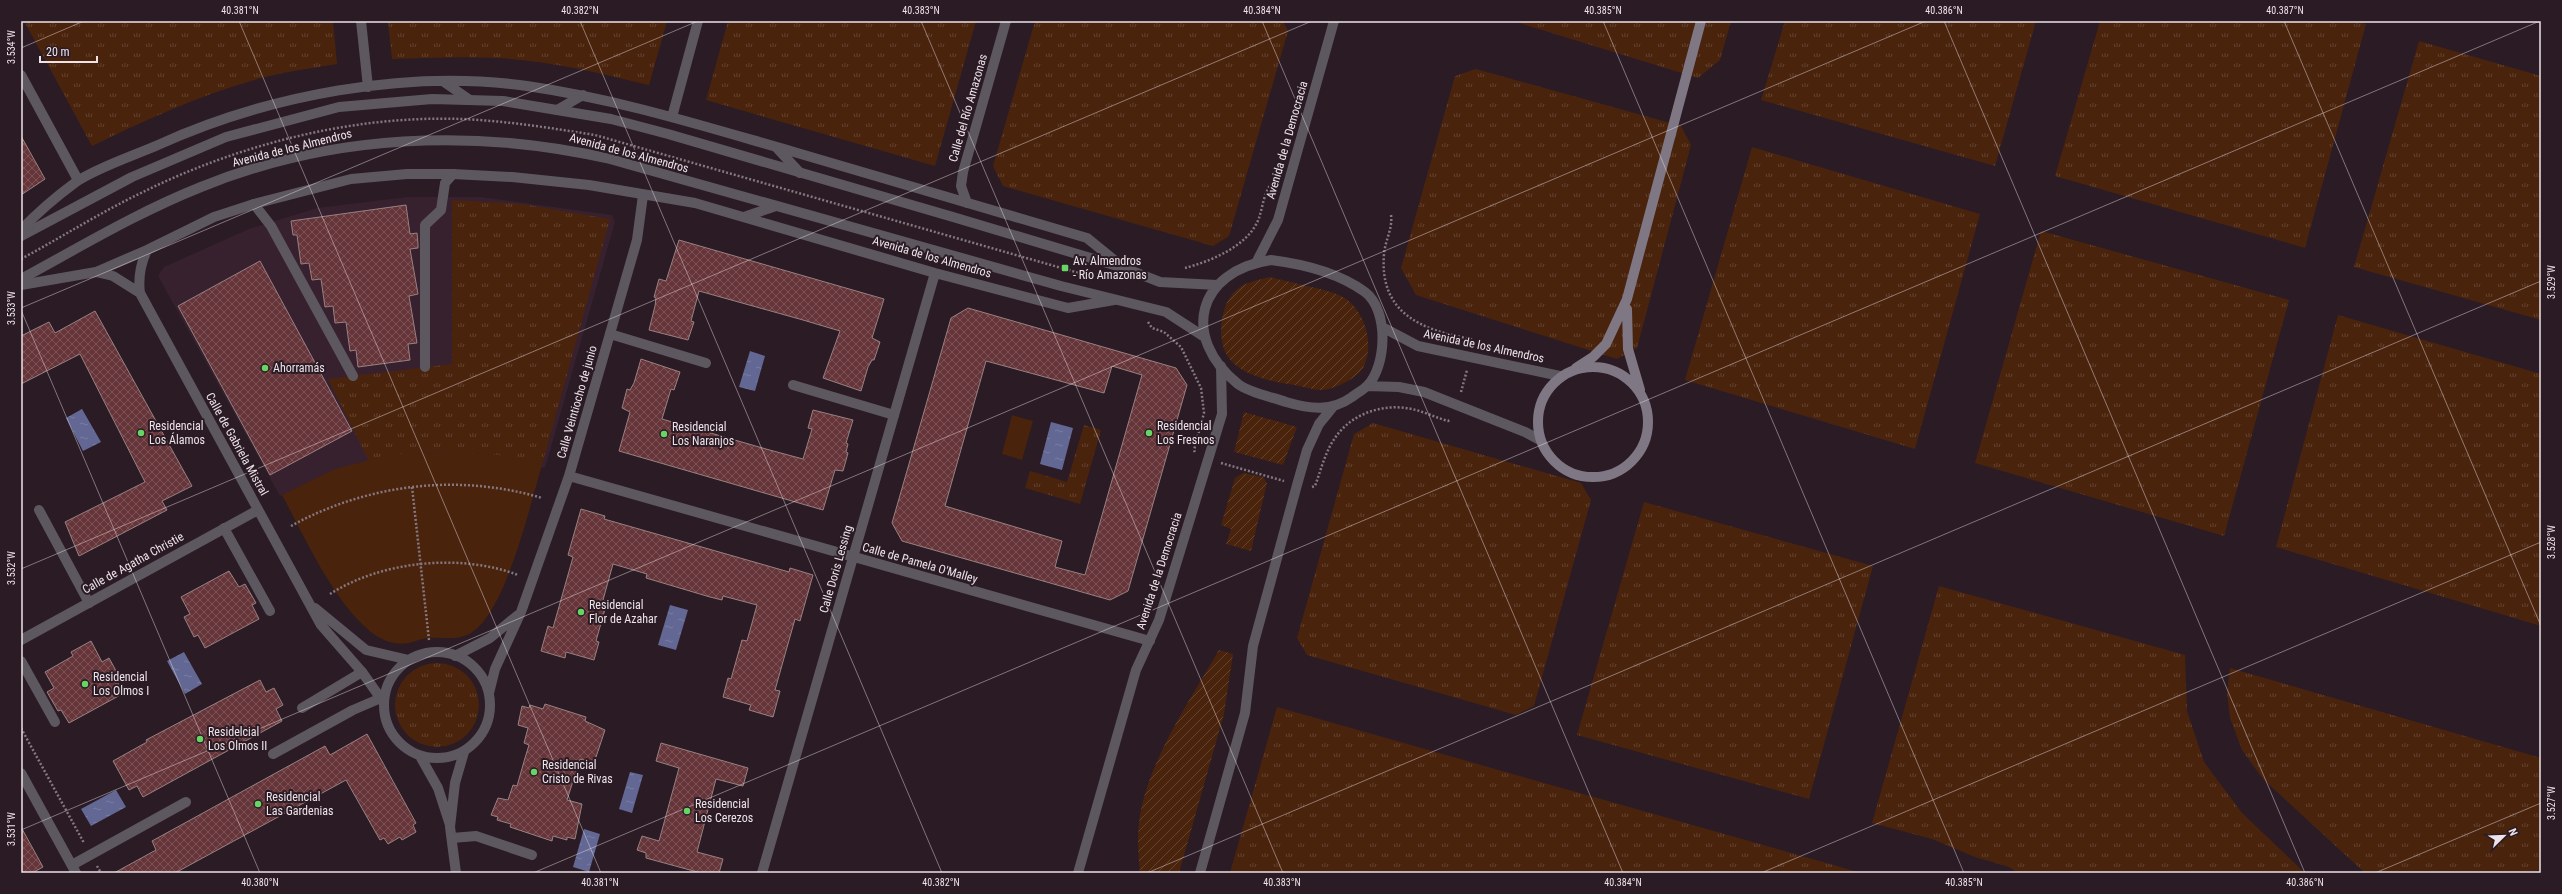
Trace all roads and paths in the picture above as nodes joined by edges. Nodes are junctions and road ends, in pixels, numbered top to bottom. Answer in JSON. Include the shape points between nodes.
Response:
{"nodes":[{"id":1,"x":361,"y":21,"type":"edge"},
{"id":2,"x":698,"y":21,"type":"edge"},
{"id":3,"x":1006,"y":21,"type":"edge"},
{"id":4,"x":1334,"y":21,"type":"edge"},
{"id":5,"x":1701,"y":21,"type":"edge"},
{"id":6,"x":21,"y":75,"type":"edge"},
{"id":7,"x":444,"y":82,"type":"junction"},
{"id":8,"x":368,"y":87,"type":"junction"},
{"id":9,"x":583,"y":95,"type":"junction"},
{"id":10,"x":470,"y":100,"type":"junction"},
{"id":11,"x":556,"y":110,"type":"junction"},
{"id":12,"x":672,"y":117,"type":"junction"},
{"id":13,"x":776,"y":147,"type":"junction"},
{"id":14,"x":800,"y":172,"type":"junction"},
{"id":15,"x":453,"y":174,"type":"junction"},
{"id":16,"x":78,"y":180,"type":"junction"},
{"id":17,"x":1288,"y":184,"type":"junction"},
{"id":18,"x":643,"y":195,"type":"junction"},
{"id":19,"x":967,"y":203,"type":"junction"},
{"id":20,"x":254,"y":204,"type":"junction"},
{"id":21,"x":776,"y":206,"type":"junction"},
{"id":22,"x":744,"y":217,"type":"junction"},
{"id":23,"x":21,"y":230,"type":"edge"},
{"id":24,"x":21,"y":236,"type":"edge"},
{"id":25,"x":147,"y":250,"type":"junction"},
{"id":26,"x":1256,"y":262,"type":"junction"},
{"id":27,"x":1124,"y":268,"type":"junction"},
{"id":28,"x":1177,"y":268,"type":"dead end"},
{"id":29,"x":96,"y":272,"type":"junction"},
{"id":30,"x":935,"y":273,"type":"junction"},
{"id":31,"x":21,"y":279,"type":"edge"},
{"id":32,"x":21,"y":285,"type":"edge"},
{"id":33,"x":1217,"y":286,"type":"junction"},
{"id":34,"x":140,"y":293,"type":"junction"},
{"id":35,"x":1627,"y":299,"type":"junction"},
{"id":36,"x":1114,"y":300,"type":"junction"},
{"id":37,"x":1382,"y":327,"type":"junction"},
{"id":38,"x":610,"y":334,"type":"junction"},
{"id":39,"x":1203,"y":336,"type":"junction"},
{"id":40,"x":706,"y":363,"type":"dead end"},
{"id":41,"x":1221,"y":366,"type":"junction"},
{"id":42,"x":425,"y":367,"type":"dead end"},
{"id":43,"x":1576,"y":368,"type":"junction"},
{"id":44,"x":353,"y":376,"type":"dead end"},
{"id":45,"x":1560,"y":376,"type":"junction"},
{"id":46,"x":793,"y":385,"type":"dead end"},
{"id":47,"x":1367,"y":386,"type":"junction"},
{"id":48,"x":1641,"y":393,"type":"junction"},
{"id":49,"x":1332,"y":408,"type":"junction"},
{"id":50,"x":894,"y":415,"type":"junction"},
{"id":51,"x":1540,"y":440,"type":"junction"},
{"id":52,"x":569,"y":476,"type":"junction"},
{"id":53,"x":412,"y":486,"type":"junction"},
{"id":54,"x":542,"y":498,"type":"dead end"},
{"id":55,"x":39,"y":510,"type":"dead end"},
{"id":56,"x":258,"y":510,"type":"junction"},
{"id":57,"x":291,"y":526,"type":"dead end"},
{"id":58,"x":224,"y":528,"type":"junction"},
{"id":59,"x":853,"y":557,"type":"junction"},
{"id":60,"x":421,"y":565,"type":"junction"},
{"id":61,"x":518,"y":575,"type":"dead end"},
{"id":62,"x":330,"y":594,"type":"dead end"},
{"id":63,"x":89,"y":602,"type":"junction"},
{"id":64,"x":313,"y":607,"type":"junction"},
{"id":65,"x":270,"y":611,"type":"dead end"},
{"id":66,"x":521,"y":612,"type":"junction"},
{"id":67,"x":21,"y":640,"type":"edge"},
{"id":68,"x":429,"y":640,"type":"dead end"},
{"id":69,"x":1150,"y":641,"type":"junction"},
{"id":70,"x":455,"y":656,"type":"junction"},
{"id":71,"x":409,"y":660,"type":"junction"},
{"id":72,"x":21,"y":661,"type":"edge"},
{"id":73,"x":362,"y":672,"type":"junction"},
{"id":74,"x":489,"y":693,"type":"junction"},
{"id":75,"x":382,"y":701,"type":"junction"},
{"id":76,"x":302,"y":708,"type":"dead end"},
{"id":77,"x":55,"y":722,"type":"dead end"},
{"id":78,"x":21,"y":728,"type":"edge"},
{"id":79,"x":464,"y":752,"type":"junction"},
{"id":80,"x":273,"y":754,"type":"dead end"},
{"id":81,"x":420,"y":756,"type":"junction"},
{"id":82,"x":21,"y":773,"type":"edge"},
{"id":83,"x":186,"y":802,"type":"dead end"},
{"id":84,"x":450,"y":827,"type":"junction"},
{"id":85,"x":452,"y":838,"type":"junction"},
{"id":86,"x":91,"y":855,"type":"junction"},
{"id":87,"x":532,"y":855,"type":"dead end"},
{"id":88,"x":74,"y":869,"type":"edge"},
{"id":89,"x":101,"y":873,"type":"edge"},
{"id":90,"x":456,"y":873,"type":"edge"},
{"id":91,"x":762,"y":873,"type":"edge"},
{"id":92,"x":1078,"y":873,"type":"edge"},
{"id":93,"x":1200,"y":873,"type":"edge"}],
"edges":[{"from":1,"to":8,"type":"street"},
{"from":2,"to":12,"type":"street"},
{"from":3,"to":19,"type":"street","name":"Calle del Río Amazonas","via":[[963,172],[961,186]]},
{"from":4,"to":17,"type":"street","name":"Avenida de la Democracia"},
{"from":5,"to":35,"type":"main road"},
{"from":6,"to":16,"type":"street"},
{"from":7,"to":8,"type":"street","name":"Avenida de los Almendros"},
{"from":7,"to":9,"type":"street","name":"Avenida de los Almendros","via":[[523,85]]},
{"from":7,"to":10,"type":"street"},
{"from":8,"to":16,"type":"street","name":"Avenida de los Almendros","via":[[336,91],[262,107],[198,126]]},
{"from":9,"to":11,"type":"street"},
{"from":9,"to":12,"type":"street","name":"Avenida de los Almendros"},
{"from":10,"to":11,"type":"street","name":"Avenida de los Almendros","via":[[503,101]]},
{"from":10,"to":24,"type":"street","name":"Avenida de los Almendros","via":[[432,99],[339,108],[226,137],[132,177]]},
{"from":11,"to":14,"type":"street","name":"Avenida de los Almendros","via":[[611,119]]},
{"from":12,"to":13,"type":"street","name":"Avenida de los Almendros"},
{"from":13,"to":14,"type":"street","name":"Avenida de los Almendros"},
{"from":13,"to":19,"type":"street","name":"Avenida de los Almendros"},
{"from":14,"to":27,"type":"street","name":"Avenida de los Almendros"},
{"from":15,"to":18,"type":"street","name":"Avenida de los Almendros","via":[[582,184]]},
{"from":15,"to":20,"type":"street","name":"Avenida de los Almendros","via":[[407,174],[351,179]]},
{"from":15,"to":42,"type":"street","via":[[445,183],[441,210],[426,225]]},
{"from":16,"to":23,"type":"street","name":"Avenida de los Almendros","via":[[35,215]]},
{"from":17,"to":26,"type":"street","name":"Avenida de la Democracia","via":[[1278,220]]},
{"from":17,"to":28,"type":"path","via":[[1275,180],[1268,187],[1258,223],[1247,237],[1206,262]]},
{"from":18,"to":22,"type":"street","name":"Avenida de los Almendros","via":[[695,203]]},
{"from":18,"to":38,"type":"street","name":"Calle Veintiocho de junio","via":[[637,240]]},
{"from":19,"to":27,"type":"street","name":"Avenida de los Almendros","via":[[1087,238]]},
{"from":20,"to":25,"type":"street","name":"Avenida de los Almendros","via":[[214,217]]},
{"from":20,"to":44,"type":"street","via":[[271,226]]},
{"from":21,"to":22,"type":"street"},
{"from":21,"to":31,"type":"street","name":"Avenida de los Almendros","via":[[566,149],[507,142],[453,140],[345,146],[241,172],[201,187],[155,207]]},
{"from":21,"to":36,"type":"street","name":"Avenida de los Almendros"},
{"from":22,"to":30,"type":"street","name":"Avenida de los Almendros"},
{"from":25,"to":29,"type":"street","name":"Avenida de los Almendros"},
{"from":25,"to":34,"type":"street","name":"Calle de Gabriela Mistral","via":[[138,279]]},
{"from":26,"to":33,"type":"street","via":[[1228,276]]},
{"from":26,"to":37,"type":"street","via":[[1271,260],[1292,263],[1340,278],[1366,293],[1377,310]]},
{"from":27,"to":33,"type":"street","name":"Avenida de los Almendros","via":[[1160,282]]},
{"from":29,"to":32,"type":"street","name":"Avenida de los Almendros"},
{"from":29,"to":34,"type":"street","name":"Calle de Gabriela Mistral","via":[[113,276]]},
{"from":30,"to":36,"type":"street","name":"Avenida de los Almendros","via":[[1068,308]]},
{"from":30,"to":50,"type":"street","name":"Calle Doris Lessing"},
{"from":33,"to":39,"type":"street","via":[[1208,300]]},
{"from":34,"to":56,"type":"street","name":"Calle de Gabriela Mistral"},
{"from":35,"to":43,"type":"main road","via":[[1606,344],[1593,357]]},
{"from":35,"to":48,"type":"main road","via":[[1628,349]]},
{"from":36,"to":39,"type":"street","name":"Avenida de los Almendros","via":[[1166,312]]},
{"from":37,"to":45,"type":"street","name":"Avenida de los Almendros","via":[[1418,346]]},
{"from":37,"to":47,"type":"street","via":[[1380,361]]},
{"from":38,"to":40,"type":"street"},
{"from":38,"to":52,"type":"street","name":"Calle Veintiocho de junio"},
{"from":39,"to":41,"type":"street","via":[[1212,356]]},
{"from":41,"to":49,"type":"street","via":[[1239,385],[1267,396],[1299,406]]},
{"from":41,"to":69,"type":"street","name":"Avenida de la Democracia","via":[[1222,414],[1160,620]]},
{"from":43,"to":45,"type":"main road"},
{"from":43,"to":48,"type":"main road","via":[[1594,366],[1612,369],[1628,379]]},
{"from":45,"to":51,"type":"main road","via":[[1548,389],[1539,405],[1537,423]]},
{"from":46,"to":50,"type":"street"},
{"from":47,"to":49,"type":"street"},
{"from":47,"to":51,"type":"street","via":[[1399,387],[1424,392]]},
{"from":48,"to":51,"type":"main road","via":[[1647,411],[1648,430],[1631,463],[1615,473],[1597,478],[1564,469],[1550,457]]},
{"from":49,"to":93,"type":"street","via":[[1319,424],[1297,484],[1253,646],[1245,713]]},
{"from":50,"to":59,"type":"street","name":"Calle Doris Lessing"},
{"from":52,"to":59,"type":"street","name":"Calle de Pamela O'Malley"},
{"from":52,"to":66,"type":"street","name":"Calle Veintiocho de junio"},
{"from":53,"to":54,"type":"path","via":[[476,485]]},
{"from":53,"to":57,"type":"path","via":[[350,499]]},
{"from":53,"to":60,"type":"path"},
{"from":55,"to":63,"type":"street"},
{"from":56,"to":58,"type":"street","name":"Calle de Agatha Christie"},
{"from":56,"to":64,"type":"street","name":"Calle de Gabriela Mistral"},
{"from":58,"to":63,"type":"street","name":"Calle de Agatha Christie"},
{"from":58,"to":65,"type":"street"},
{"from":59,"to":69,"type":"street","name":"Calle de Pamela O'Malley"},
{"from":59,"to":91,"type":"street","name":"Calle Doris Lessing"},
{"from":60,"to":61,"type":"path","via":[[482,565]]},
{"from":60,"to":62,"type":"path","via":[[390,570],[362,579]]},
{"from":60,"to":68,"type":"path"},
{"from":63,"to":67,"type":"street","name":"Calle de Agatha Christie"},
{"from":64,"to":71,"type":"street","name":"Calle de Gabriela Mistral","via":[[366,650]]},
{"from":64,"to":73,"type":"street","name":"Calle de Gabriela Mistral","via":[[321,625]]},
{"from":66,"to":70,"type":"street","via":[[490,638]]},
{"from":66,"to":74,"type":"street","name":"Calle Veintiocho de junio","via":[[495,669]]},
{"from":69,"to":92,"type":"street","name":"Avenida de la Democracia","via":[[1136,670]]},
{"from":70,"to":71,"type":"street","via":[[440,652]]},
{"from":70,"to":74,"type":"street","via":[[477,670]]},
{"from":71,"to":75,"type":"street","via":[[391,679]]},
{"from":72,"to":77,"type":"street"},
{"from":73,"to":75,"type":"street","name":"Calle de Gabriela Mistral"},
{"from":73,"to":76,"type":"street"},
{"from":74,"to":79,"type":"street","via":[[490,710],[486,726],[477,741]]},
{"from":75,"to":80,"type":"street","via":[[353,710]]},
{"from":75,"to":81,"type":"street","via":[[388,726],[401,744]]},
{"from":78,"to":86,"type":"path"},
{"from":79,"to":81,"type":"street","via":[[442,759]]},
{"from":79,"to":84,"type":"street","via":[[455,783]]},
{"from":81,"to":84,"type":"street","via":[[438,788]]},
{"from":82,"to":88,"type":"street"},
{"from":83,"to":86,"type":"street"},
{"from":84,"to":85,"type":"street"},
{"from":85,"to":87,"type":"street","via":[[476,836]]},
{"from":85,"to":90,"type":"street"},
{"from":86,"to":88,"type":"street"},
{"from":86,"to":89,"type":"path"}]}
